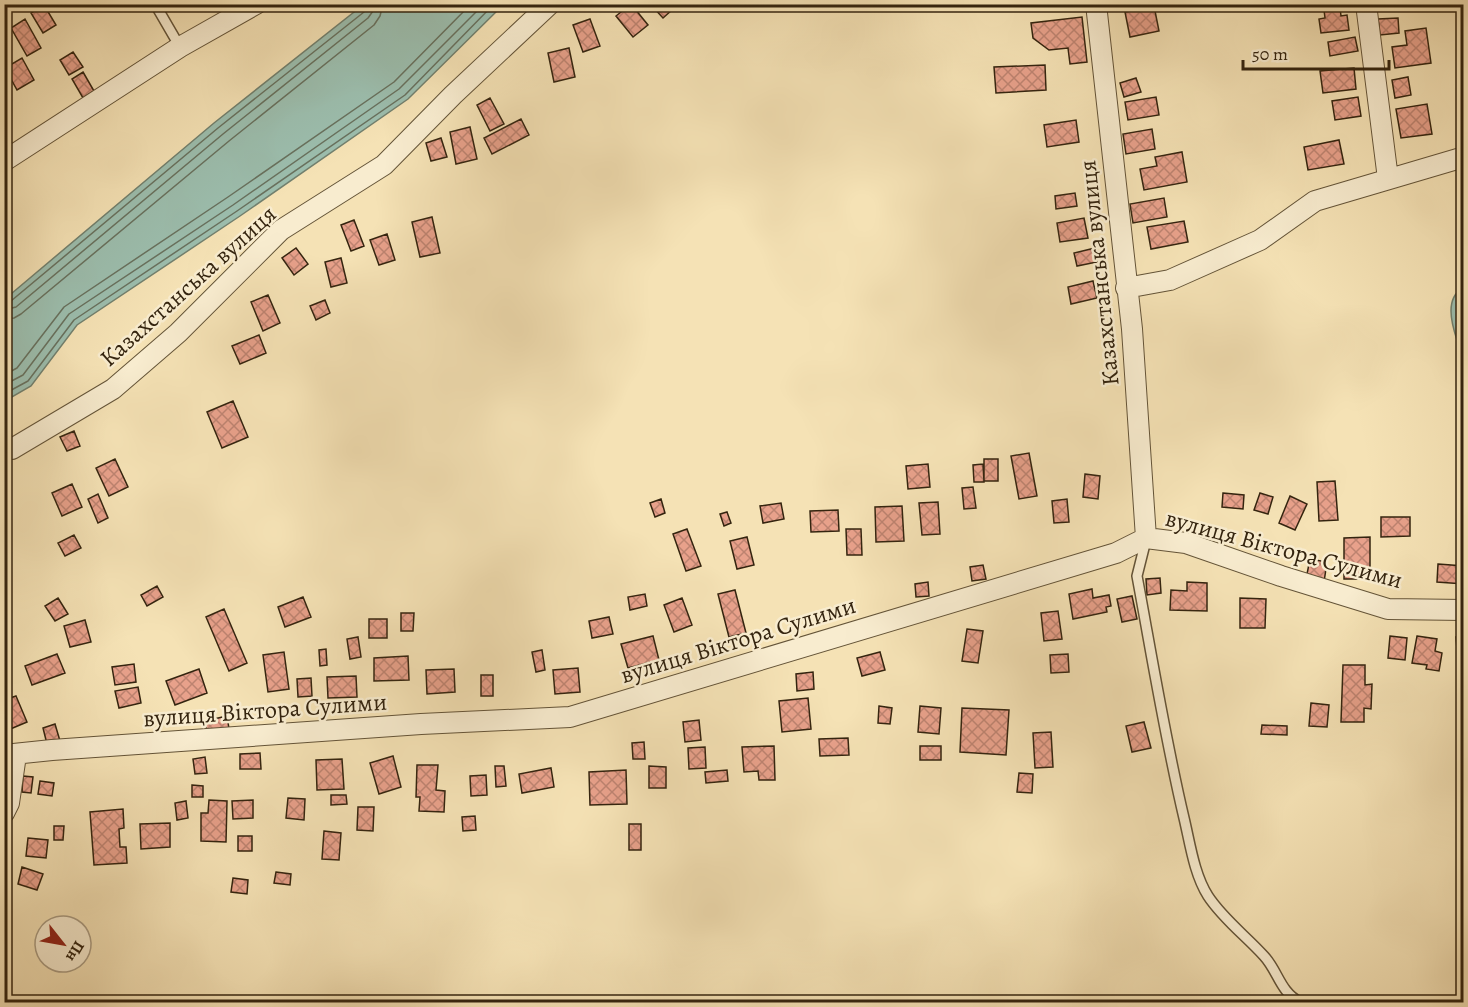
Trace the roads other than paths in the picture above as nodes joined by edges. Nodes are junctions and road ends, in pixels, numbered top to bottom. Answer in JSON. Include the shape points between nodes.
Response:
{"nodes":[{"id":1,"x":155,"y":4,"type":"edge"},
{"id":2,"x":256,"y":4,"type":"edge"},
{"id":3,"x":550,"y":4,"type":"edge"},
{"id":4,"x":1096,"y":4,"type":"edge"},
{"id":5,"x":1366,"y":4,"type":"edge"},
{"id":6,"x":180,"y":48,"type":"junction"},
{"id":7,"x":1460,"y":160,"type":"edge"},
{"id":8,"x":4,"y":161,"type":"edge"},
{"id":9,"x":1388,"y":179,"type":"junction"},
{"id":10,"x":1126,"y":288,"type":"junction"},
{"id":11,"x":12,"y":449,"type":"dead end"},
{"id":12,"x":1146,"y":538,"type":"junction"},
{"id":13,"x":1464,"y":610,"type":"edge"},
{"id":14,"x":10,"y":755,"type":"edge"},
{"id":15,"x":4,"y":813,"type":"edge"},
{"id":16,"x":1300,"y":1002,"type":"edge"}],
"edges":[{"from":1,"to":6,"type":"lane"},
{"from":2,"to":6,"type":"street"},
{"from":3,"to":11,"type":"street","name":"Казахстанська вулиця","via":[[384,165],[281,230],[178,333],[113,389]]},
{"from":4,"to":10,"type":"street","name":"Казахстанська вулиця"},
{"from":5,"to":9,"type":"street"},
{"from":6,"to":8,"type":"street"},
{"from":7,"to":9,"type":"street"},
{"from":9,"to":10,"type":"street","via":[[1315,201],[1260,240],[1170,280]]},
{"from":10,"to":12,"type":"street","name":"Казахстанська вулиця"},
{"from":12,"to":13,"type":"street","name":"вулиця Віктора Сулими","via":[[1186,543],[1388,609]]},
{"from":12,"to":14,"type":"street","name":"вулиця Віктора Сулими","via":[[1116,553],[570,717],[421,724]]},
{"from":12,"to":16,"type":"lane","via":[[1137,576],[1196,867],[1208,896],[1266,958],[1292,999]]},
{"from":14,"to":15,"type":"street","via":[[9,803]]}]}
